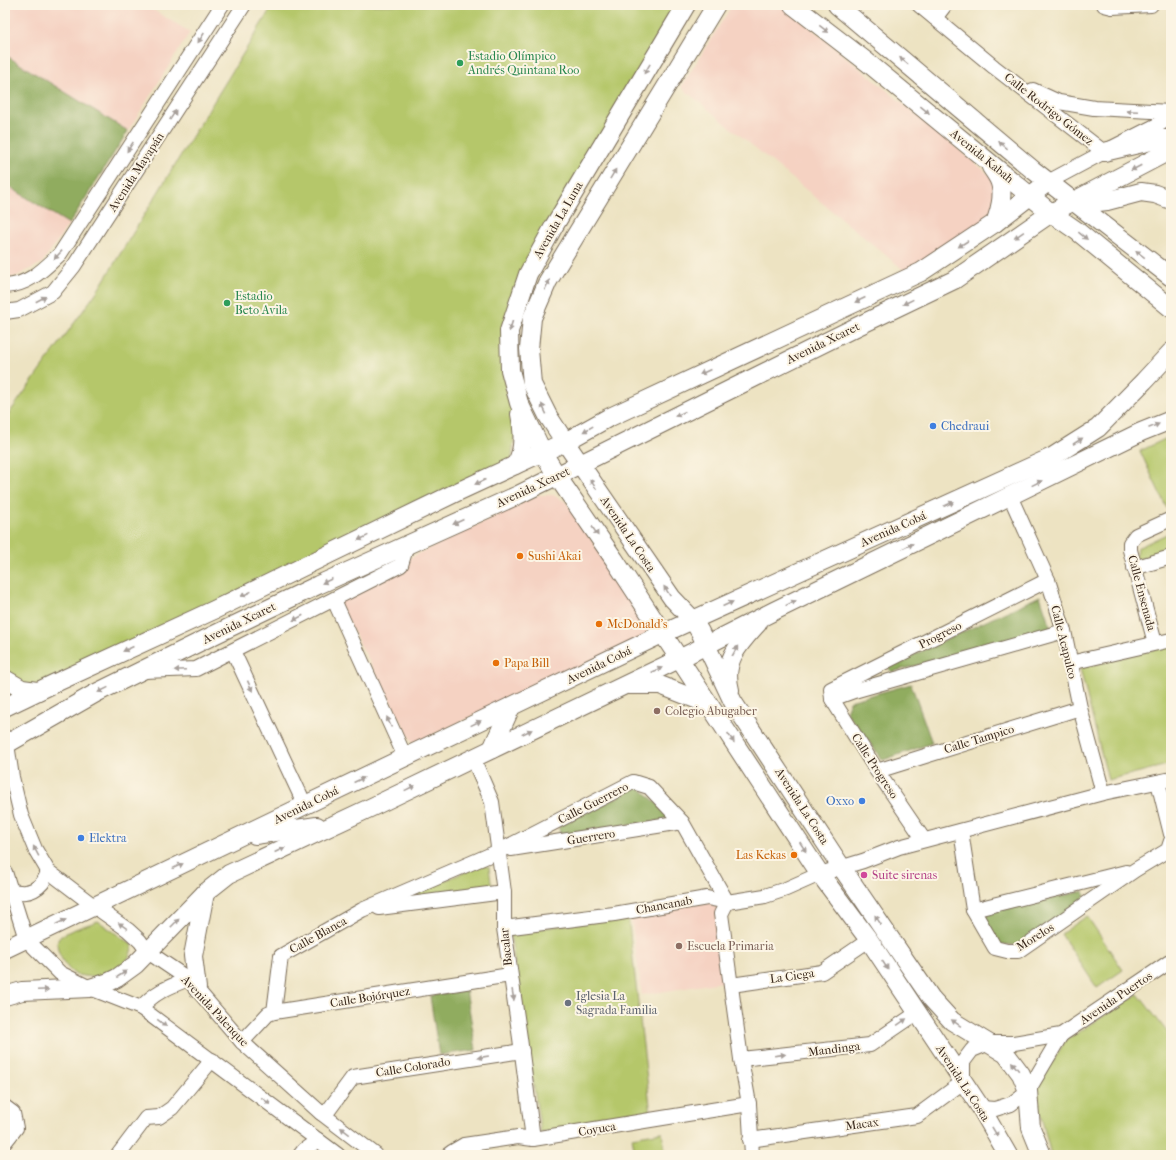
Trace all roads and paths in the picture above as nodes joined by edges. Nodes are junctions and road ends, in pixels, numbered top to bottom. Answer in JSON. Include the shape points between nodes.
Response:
{"nodes":[{"id":1,"x":244,"y":5,"type":"edge"},
{"id":2,"x":686,"y":5,"type":"edge"},
{"id":3,"x":716,"y":5,"type":"edge"},
{"id":4,"x":793,"y":5,"type":"edge"},
{"id":5,"x":837,"y":5,"type":"edge"},
{"id":6,"x":920,"y":5,"type":"edge"},
{"id":7,"x":945,"y":5,"type":"edge"},
{"id":8,"x":1151,"y":5,"type":"edge"},
{"id":9,"x":1109,"y":6,"type":"edge"},
{"id":10,"x":219,"y":9,"type":"edge"},
{"id":11,"x":935,"y":18,"type":"junction"},
{"id":12,"x":232,"y":23,"type":"junction"},
{"id":13,"x":667,"y":36,"type":"junction"},
{"id":14,"x":689,"y":49,"type":"junction"},
{"id":15,"x":994,"y":67,"type":"junction"},
{"id":16,"x":1171,"y":112,"type":"edge"},
{"id":17,"x":1171,"y":118,"type":"edge"},
{"id":18,"x":1171,"y":139,"type":"edge"},
{"id":19,"x":1171,"y":150,"type":"edge"},
{"id":20,"x":1104,"y":152,"type":"junction"},
{"id":21,"x":983,"y":157,"type":"junction"},
{"id":22,"x":1048,"y":182,"type":"junction"},
{"id":23,"x":1030,"y":196,"type":"junction"},
{"id":24,"x":1171,"y":200,"type":"edge"},
{"id":25,"x":1072,"y":201,"type":"junction"},
{"id":26,"x":1051,"y":213,"type":"junction"},
{"id":27,"x":995,"y":223,"type":"junction"},
{"id":28,"x":920,"y":272,"type":"junction"},
{"id":29,"x":1171,"y":277,"type":"edge"},
{"id":30,"x":5,"y":286,"type":"edge"},
{"id":31,"x":1171,"y":308,"type":"edge"},
{"id":32,"x":5,"y":312,"type":"edge"},
{"id":33,"x":856,"y":326,"type":"junction"},
{"id":34,"x":1171,"y":352,"type":"edge"},
{"id":35,"x":531,"y":366,"type":"junction"},
{"id":36,"x":510,"y":370,"type":"junction"},
{"id":37,"x":519,"y":403,"type":"junction"},
{"id":38,"x":1171,"y":420,"type":"edge"},
{"id":39,"x":565,"y":442,"type":"junction"},
{"id":40,"x":543,"y":453,"type":"junction"},
{"id":41,"x":1052,"y":457,"type":"junction"},
{"id":42,"x":1090,"y":457,"type":"junction"},
{"id":43,"x":516,"y":465,"type":"junction"},
{"id":44,"x":580,"y":465,"type":"junction"},
{"id":45,"x":557,"y":476,"type":"junction"},
{"id":46,"x":1010,"y":496,"type":"junction"},
{"id":47,"x":1171,"y":519,"type":"edge"},
{"id":48,"x":866,"y":542,"type":"junction"},
{"id":49,"x":407,"y":545,"type":"junction"},
{"id":50,"x":1171,"y":557,"type":"edge"},
{"id":51,"x":1134,"y":568,"type":"junction"},
{"id":52,"x":1048,"y":580,"type":"junction"},
{"id":53,"x":826,"y":586,"type":"junction"},
{"id":54,"x":334,"y":600,"type":"junction"},
{"id":55,"x":214,"y":610,"type":"junction"},
{"id":56,"x":766,"y":616,"type":"junction"},
{"id":57,"x":693,"y":620,"type":"junction"},
{"id":58,"x":1064,"y":631,"type":"junction"},
{"id":59,"x":662,"y":634,"type":"junction"},
{"id":60,"x":1171,"y":640,"type":"edge"},
{"id":61,"x":1155,"y":642,"type":"junction"},
{"id":62,"x":706,"y":645,"type":"junction"},
{"id":63,"x":233,"y":651,"type":"junction"},
{"id":64,"x":679,"y":659,"type":"junction"},
{"id":65,"x":163,"y":661,"type":"junction"},
{"id":66,"x":1070,"y":663,"type":"junction"},
{"id":67,"x":141,"y":671,"type":"junction"},
{"id":68,"x":5,"y":679,"type":"edge"},
{"id":69,"x":624,"y":685,"type":"junction"},
{"id":70,"x":37,"y":691,"type":"junction"},
{"id":71,"x":831,"y":694,"type":"junction"},
{"id":72,"x":735,"y":704,"type":"junction"},
{"id":73,"x":5,"y":707,"type":"edge"},
{"id":74,"x":511,"y":707,"type":"junction"},
{"id":75,"x":1080,"y":708,"type":"junction"},
{"id":76,"x":713,"y":711,"type":"junction"},
{"id":77,"x":6,"y":742,"type":"edge"},
{"id":78,"x":492,"y":749,"type":"junction"},
{"id":79,"x":405,"y":757,"type":"junction"},
{"id":80,"x":473,"y":758,"type":"junction"},
{"id":81,"x":877,"y":771,"type":"junction"},
{"id":82,"x":1164,"y":781,"type":"edge"},
{"id":83,"x":1103,"y":793,"type":"junction"},
{"id":84,"x":305,"y":805,"type":"junction"},
{"id":85,"x":682,"y":822,"type":"junction"},
{"id":86,"x":337,"y":823,"type":"junction"},
{"id":87,"x":961,"y":831,"type":"junction"},
{"id":88,"x":1171,"y":834,"type":"edge"},
{"id":89,"x":237,"y":838,"type":"junction"},
{"id":90,"x":924,"y":840,"type":"junction"},
{"id":91,"x":1171,"y":841,"type":"edge"},
{"id":92,"x":499,"y":851,"type":"junction"},
{"id":93,"x":842,"y":868,"type":"junction"},
{"id":94,"x":1135,"y":870,"type":"junction"},
{"id":95,"x":48,"y":871,"type":"junction"},
{"id":96,"x":5,"y":872,"type":"edge"},
{"id":97,"x":820,"y":874,"type":"junction"},
{"id":98,"x":11,"y":890,"type":"junction"},
{"id":99,"x":504,"y":892,"type":"junction"},
{"id":100,"x":205,"y":893,"type":"junction"},
{"id":101,"x":727,"y":902,"type":"junction"},
{"id":102,"x":94,"y":906,"type":"junction"},
{"id":103,"x":362,"y":910,"type":"junction"},
{"id":104,"x":973,"y":910,"type":"junction"},
{"id":105,"x":504,"y":928,"type":"junction"},
{"id":106,"x":26,"y":938,"type":"junction"},
{"id":107,"x":869,"y":940,"type":"junction"},
{"id":108,"x":5,"y":949,"type":"edge"},
{"id":109,"x":148,"y":952,"type":"junction"},
{"id":110,"x":1171,"y":961,"type":"edge"},
{"id":111,"x":510,"y":975,"type":"junction"},
{"id":112,"x":193,"y":984,"type":"junction"},
{"id":113,"x":731,"y":985,"type":"junction"},
{"id":114,"x":90,"y":988,"type":"junction"},
{"id":115,"x":5,"y":996,"type":"edge"},
{"id":116,"x":141,"y":1008,"type":"junction"},
{"id":117,"x":274,"y":1012,"type":"junction"},
{"id":118,"x":917,"y":1013,"type":"junction"},
{"id":119,"x":1061,"y":1035,"type":"junction"},
{"id":120,"x":242,"y":1042,"type":"junction"},
{"id":121,"x":989,"y":1043,"type":"junction"},
{"id":122,"x":522,"y":1051,"type":"junction"},
{"id":123,"x":212,"y":1060,"type":"junction"},
{"id":124,"x":741,"y":1060,"type":"junction"},
{"id":125,"x":963,"y":1082,"type":"junction"},
{"id":126,"x":1028,"y":1091,"type":"junction"},
{"id":127,"x":749,"y":1104,"type":"junction"},
{"id":128,"x":5,"y":1107,"type":"edge"},
{"id":129,"x":981,"y":1108,"type":"junction"},
{"id":130,"x":322,"y":1113,"type":"junction"},
{"id":131,"x":533,"y":1139,"type":"junction"},
{"id":132,"x":318,"y":1140,"type":"junction"},
{"id":133,"x":750,"y":1140,"type":"junction"},
{"id":134,"x":5,"y":1142,"type":"edge"},
{"id":135,"x":118,"y":1155,"type":"edge"},
{"id":136,"x":300,"y":1155,"type":"edge"},
{"id":137,"x":338,"y":1155,"type":"edge"},
{"id":138,"x":376,"y":1155,"type":"edge"},
{"id":139,"x":448,"y":1155,"type":"edge"},
{"id":140,"x":752,"y":1155,"type":"edge"},
{"id":141,"x":1008,"y":1155,"type":"edge"},
{"id":142,"x":1042,"y":1155,"type":"edge"}],
"edges":[{"from":1,"to":12,"type":"street","name":"Avenida Mayapán"},
{"from":2,"to":13,"type":"main road","name":"Avenida La Luna"},
{"from":3,"to":14,"type":"main road","name":"Avenida La Luna"},
{"from":4,"to":21,"type":"main road","name":"Avenida Kabah","one_way":true},
{"from":22,"to":5,"type":"main road","name":"Avenida Kabah","one_way":true},
{"from":6,"to":11,"type":"street","name":"Calle Rodrigo Gómez"},
{"from":7,"to":11,"type":"street"},
{"from":8,"to":9,"type":"street"},
{"from":10,"to":12,"type":"street"},
{"from":10,"to":30,"type":"street","name":"Avenida Mayapán","one_way":true,"via":[[60,254],[36,276],[14,286]]},
{"from":11,"to":15,"type":"street","name":"Calle Rodrigo Gómez"},
{"from":32,"to":12,"type":"street","name":"Avenida Mayapán","one_way":true,"via":[[19,310],[53,292],[74,266]]},
{"from":13,"to":14,"type":"main road","via":[[681,38]]},
{"from":13,"to":36,"type":"main road","name":"Avenida La Luna","one_way":true,"via":[[528,274],[509,331]]},
{"from":35,"to":14,"type":"main road","name":"Avenida La Luna","one_way":true,"via":[[529,349],[532,318],[548,281]]},
{"from":16,"to":15,"type":"street","name":"Calle Rodrigo Gómez","one_way":true,"via":[[1094,108],[1059,102],[1028,88]]},
{"from":15,"to":20,"type":"street","name":"Calle Rodrigo Gómez"},
{"from":17,"to":20,"type":"street"},
{"from":18,"to":20,"type":"main road","via":[[1160,139]]},
{"from":19,"to":25,"type":"main road","name":"Avenida Xcaret","one_way":true},
{"from":20,"to":22,"type":"street"},
{"from":21,"to":23,"type":"main road","name":"Avenida Kabah"},
{"from":21,"to":27,"type":"main road","via":[[999,179],[1001,206]]},
{"from":22,"to":23,"type":"main road","name":"Avenida Xcaret"},
{"from":22,"to":25,"type":"main road","name":"Avenida Kabah"},
{"from":23,"to":26,"type":"main road","name":"Avenida Kabah"},
{"from":23,"to":27,"type":"main road","name":"Avenida Xcaret"},
{"from":24,"to":25,"type":"main road","via":[[1141,192],[1107,201]]},
{"from":25,"to":26,"type":"main road","name":"Avenida Xcaret"},
{"from":29,"to":25,"type":"main road","name":"Avenida Kabah","one_way":true},
{"from":26,"to":31,"type":"main road","name":"Avenida Kabah","one_way":true,"via":[[1077,231]]},
{"from":26,"to":33,"type":"main road","name":"Avenida Xcaret","one_way":true,"via":[[954,280]]},
{"from":27,"to":28,"type":"main road","name":"Avenida Xcaret","one_way":true},
{"from":28,"to":33,"type":"main road"},
{"from":28,"to":39,"type":"main road","name":"Avenida Xcaret","one_way":true,"via":[[608,418]]},
{"from":33,"to":44,"type":"main road","name":"Avenida Xcaret","one_way":true},
{"from":41,"to":34,"type":"main road","name":"Avenida Cobá","one_way":true,"via":[[1098,428]]},
{"from":35,"to":36,"type":"main road"},
{"from":39,"to":35,"type":"main road","name":"Avenida La Luna","one_way":true,"via":[[532,384]]},
{"from":36,"to":37,"type":"main road","name":"Avenida La Luna"},
{"from":37,"to":40,"type":"main road","name":"Avenida La Luna"},
{"from":37,"to":43,"type":"main road","via":[[523,428],[520,459]]},
{"from":42,"to":38,"type":"main road","name":"Avenida Cobá","one_way":true},
{"from":39,"to":40,"type":"main road","name":"Avenida Xcaret"},
{"from":39,"to":44,"type":"main road","name":"Avenida La Costa"},
{"from":40,"to":43,"type":"main road","name":"Avenida Xcaret"},
{"from":40,"to":45,"type":"main road","name":"Avenida La Costa"},
{"from":41,"to":42,"type":"main road"},
{"from":48,"to":41,"type":"main road","name":"Avenida Cobá","one_way":true},
{"from":46,"to":42,"type":"main road","name":"Avenida Cobá","one_way":true},
{"from":43,"to":55,"type":"main road","name":"Avenida Xcaret","one_way":true},
{"from":44,"to":45,"type":"main road","name":"Avenida Xcaret"},
{"from":57,"to":44,"type":"main road","name":"Avenida La Costa","one_way":true,"via":[[672,598]]},
{"from":45,"to":49,"type":"main road","name":"Avenida Xcaret","one_way":true},
{"from":45,"to":59,"type":"main road","name":"Avenida La Costa","one_way":true},
{"from":46,"to":52,"type":"street","name":"Calle Acapulco"},
{"from":53,"to":46,"type":"main road","name":"Avenida Cobá","one_way":true},
{"from":47,"to":51,"type":"street","name":"Calle Ensenada","via":[[1136,534],[1130,543]]},
{"from":48,"to":53,"type":"main road"},
{"from":57,"to":48,"type":"main road","name":"Avenida Cobá","one_way":true},
{"from":49,"to":54,"type":"street","via":[[401,565]]},
{"from":49,"to":65,"type":"main road","name":"Avenida Xcaret","one_way":true,"via":[[318,585]]},
{"from":50,"to":51,"type":"street"},
{"from":51,"to":61,"type":"street","name":"Calle Ensenada"},
{"from":52,"to":58,"type":"street","name":"Calle Acapulco"},
{"from":52,"to":71,"type":"street","name":"Progreso"},
{"from":56,"to":53,"type":"main road","name":"Avenida Cobá","one_way":true},
{"from":54,"to":63,"type":"street","one_way":true},
{"from":79,"to":54,"type":"street","one_way":true},
{"from":55,"to":65,"type":"main road"},
{"from":55,"to":70,"type":"main road","name":"Avenida Xcaret","one_way":true},
{"from":56,"to":62,"type":"main road","name":"Avenida Cobá"},
{"from":72,"to":56,"type":"main road","one_way":true,"via":[[728,684],[729,667],[734,652]]},
{"from":57,"to":59,"type":"main road","name":"Avenida Cobá"},
{"from":57,"to":62,"type":"main road","name":"Avenida La Costa"},
{"from":58,"to":66,"type":"street","name":"Calle Acapulco"},
{"from":58,"to":71,"type":"street","via":[[854,691]]},
{"from":59,"to":64,"type":"main road","name":"Avenida La Costa"},
{"from":59,"to":74,"type":"main road","name":"Avenida Cobá"},
{"from":60,"to":61,"type":"street"},
{"from":61,"to":66,"type":"street"},
{"from":62,"to":64,"type":"main road","name":"Avenida Cobá"},
{"from":62,"to":72,"type":"main road","name":"Avenida La Costa"},
{"from":63,"to":67,"type":"street","one_way":true,"via":[[196,669]]},
{"from":63,"to":84,"type":"street","one_way":true},
{"from":69,"to":64,"type":"main road","name":"Avenida Cobá","one_way":true},
{"from":64,"to":76,"type":"main road","name":"Avenida La Costa"},
{"from":65,"to":67,"type":"main road","name":"Avenida Xcaret"},
{"from":66,"to":75,"type":"street","name":"Calle Acapulco"},
{"from":67,"to":77,"type":"main road","name":"Avenida Xcaret","one_way":true},
{"from":68,"to":70,"type":"main road","via":[[22,689]]},
{"from":69,"to":76,"type":"main road","via":[[660,685]]},
{"from":78,"to":69,"type":"main road","name":"Avenida Cobá","one_way":true},
{"from":70,"to":73,"type":"main road","name":"Avenida Xcaret"},
{"from":71,"to":81,"type":"street","name":"Calle Progreso"},
{"from":72,"to":76,"type":"main road","via":[[725,710]]},
{"from":72,"to":93,"type":"main road","name":"Avenida La Costa"},
{"from":74,"to":78,"type":"main road"},
{"from":79,"to":74,"type":"main road","name":"Avenida Cobá","one_way":true},
{"from":75,"to":81,"type":"street","name":"Calle Tampico"},
{"from":75,"to":83,"type":"street","name":"Calle Acapulco"},
{"from":76,"to":97,"type":"main road","name":"Avenida La Costa","one_way":true},
{"from":95,"to":77,"type":"street","name":"Avenida Palenque","one_way":true,"via":[[35,849],[21,815]]},
{"from":78,"to":80,"type":"main road","name":"Avenida Cobá"},
{"from":84,"to":79,"type":"main road","name":"Avenida Cobá","one_way":true},
{"from":86,"to":80,"type":"main road","name":"Avenida Cobá","one_way":true},
{"from":80,"to":92,"type":"street","name":"Bacalar","via":[[492,802]]},
{"from":81,"to":90,"type":"street","name":"Calle Progreso"},
{"from":82,"to":83,"type":"street"},
{"from":82,"to":88,"type":"street"},
{"from":83,"to":87,"type":"street"},
{"from":84,"to":89,"type":"main road","name":"Avenida Cobá"},
{"from":85,"to":92,"type":"street","name":"Guerrero"},
{"from":85,"to":92,"type":"street","name":"Calle Guerrero","via":[[648,787],[634,782]]},
{"from":85,"to":101,"type":"street","name":"Calle Guerrero"},
{"from":86,"to":89,"type":"main road"},
{"from":100,"to":86,"type":"main road","name":"Avenida Cobá","one_way":true,"via":[[229,874]]},
{"from":87,"to":90,"type":"street"},
{"from":87,"to":104,"type":"street","name":"Morelos"},
{"from":102,"to":89,"type":"main road","name":"Avenida Cobá","one_way":true},
{"from":90,"to":93,"type":"street"},
{"from":91,"to":94,"type":"street","name":"Morelos","via":[[1168,850]]},
{"from":92,"to":99,"type":"street","name":"Bacalar"},
{"from":92,"to":103,"type":"street","name":"Calle Blanca"},
{"from":93,"to":97,"type":"street","name":"Chancanab"},
{"from":121,"to":93,"type":"main road","name":"Avenida La Costa","one_way":true,"via":[[952,1021],[931,998]]},
{"from":94,"to":104,"type":"street"},
{"from":94,"to":104,"type":"street","name":"Morelos","via":[[1018,951],[995,948]]},
{"from":95,"to":98,"type":"street","via":[[43,882],[34,890],[22,893]]},
{"from":95,"to":102,"type":"street","name":"Avenida Palenque"},
{"from":96,"to":98,"type":"street"},
{"from":97,"to":101,"type":"street","name":"Chancanab","via":[[765,896]]},
{"from":97,"to":107,"type":"main road","name":"Avenida La Costa"},
{"from":98,"to":106,"type":"street"},
{"from":99,"to":103,"type":"street","name":"Calle Blanca"},
{"from":99,"to":105,"type":"street","name":"Bacalar"},
{"from":109,"to":100,"type":"main road","name":"Avenida Cobá","one_way":true},
{"from":100,"to":112,"type":"main road","via":[[193,956]]},
{"from":101,"to":105,"type":"street","name":"Chancanab","via":[[707,898],[614,914]]},
{"from":101,"to":113,"type":"street","via":[[721,914]]},
{"from":106,"to":102,"type":"main road","name":"Avenida Cobá","one_way":true},
{"from":109,"to":102,"type":"street","name":"Avenida Palenque","one_way":true,"via":[[128,930]]},
{"from":103,"to":117,"type":"street","name":"Calle Blanca","via":[[281,956]]},
{"from":105,"to":111,"type":"street","name":"Bacalar"},
{"from":106,"to":108,"type":"main road","name":"Avenida Cobá"},
{"from":106,"to":114,"type":"street","via":[[60,974]]},
{"from":107,"to":113,"type":"street","name":"La Ciega","via":[[822,972]]},
{"from":107,"to":118,"type":"main road","name":"Avenida La Costa","one_way":true},
{"from":109,"to":112,"type":"street","name":"Avenida Palenque"},
{"from":114,"to":109,"type":"main road","name":"Avenida Cobá","one_way":true,"via":[[117,978]]},
{"from":110,"to":119,"type":"street","name":"Avenida Puertos"},
{"from":111,"to":117,"type":"street","name":"Calle Bojórquez"},
{"from":111,"to":122,"type":"street","name":"Bacalar","one_way":true},
{"from":112,"to":116,"type":"street","via":[[159,992]]},
{"from":112,"to":120,"type":"street","name":"Avenida Palenque"},
{"from":113,"to":124,"type":"street"},
{"from":115,"to":114,"type":"main road","name":"Avenida Cobá","one_way":true,"via":[[22,991]]},
{"from":114,"to":116,"type":"street"},
{"from":116,"to":123,"type":"street","one_way":true},
{"from":117,"to":120,"type":"street","name":"Calle Bojórquez","via":[[268,1014]]},
{"from":124,"to":118,"type":"street","name":"Mandinga","one_way":true,"via":[[870,1045]]},
{"from":118,"to":125,"type":"main road","name":"Avenida La Costa"},
{"from":119,"to":121,"type":"street","name":"Avenida Puertos","via":[[1014,1043]]},
{"from":119,"to":126,"type":"street","name":"Avenida Puertos"},
{"from":120,"to":130,"type":"street","name":"Avenida Palenque"},
{"from":121,"to":125,"type":"street","name":"Avenida Puertos","via":[[972,1050],[964,1062]]},
{"from":126,"to":121,"type":"main road","name":"Avenida La Costa","one_way":true,"via":[[1022,1074],[1006,1054]]},
{"from":122,"to":130,"type":"street","name":"Calle Colorado","one_way":true,"via":[[353,1077],[328,1111]]},
{"from":122,"to":131,"type":"street","name":"Bacalar"},
{"from":123,"to":132,"type":"street","one_way":true},
{"from":123,"to":135,"type":"street","via":[[172,1108],[159,1117],[146,1118]]},
{"from":124,"to":127,"type":"street"},
{"from":125,"to":129,"type":"main road","name":"Avenida La Costa"},
{"from":125,"to":133,"type":"street","name":"Macax","via":[[917,1116]]},
{"from":126,"to":129,"type":"street","name":"Avenida Puertos","via":[[1011,1104],[994,1109]]},
{"from":126,"to":142,"type":"main road","name":"Avenida La Costa","via":[[1031,1128]]},
{"from":127,"to":131,"type":"street","name":"Coyuca"},
{"from":127,"to":133,"type":"street"},
{"from":128,"to":134,"type":"street","via":[[13,1113],[16,1128]]},
{"from":129,"to":141,"type":"main road","name":"Avenida La Costa","one_way":true},
{"from":138,"to":130,"type":"street","name":"Avenida Palenque","one_way":true},
{"from":131,"to":139,"type":"street","name":"Coyuca","via":[[518,1137],[464,1145]]},
{"from":132,"to":136,"type":"street"},
{"from":132,"to":137,"type":"street"},
{"from":133,"to":140,"type":"street"}]}
